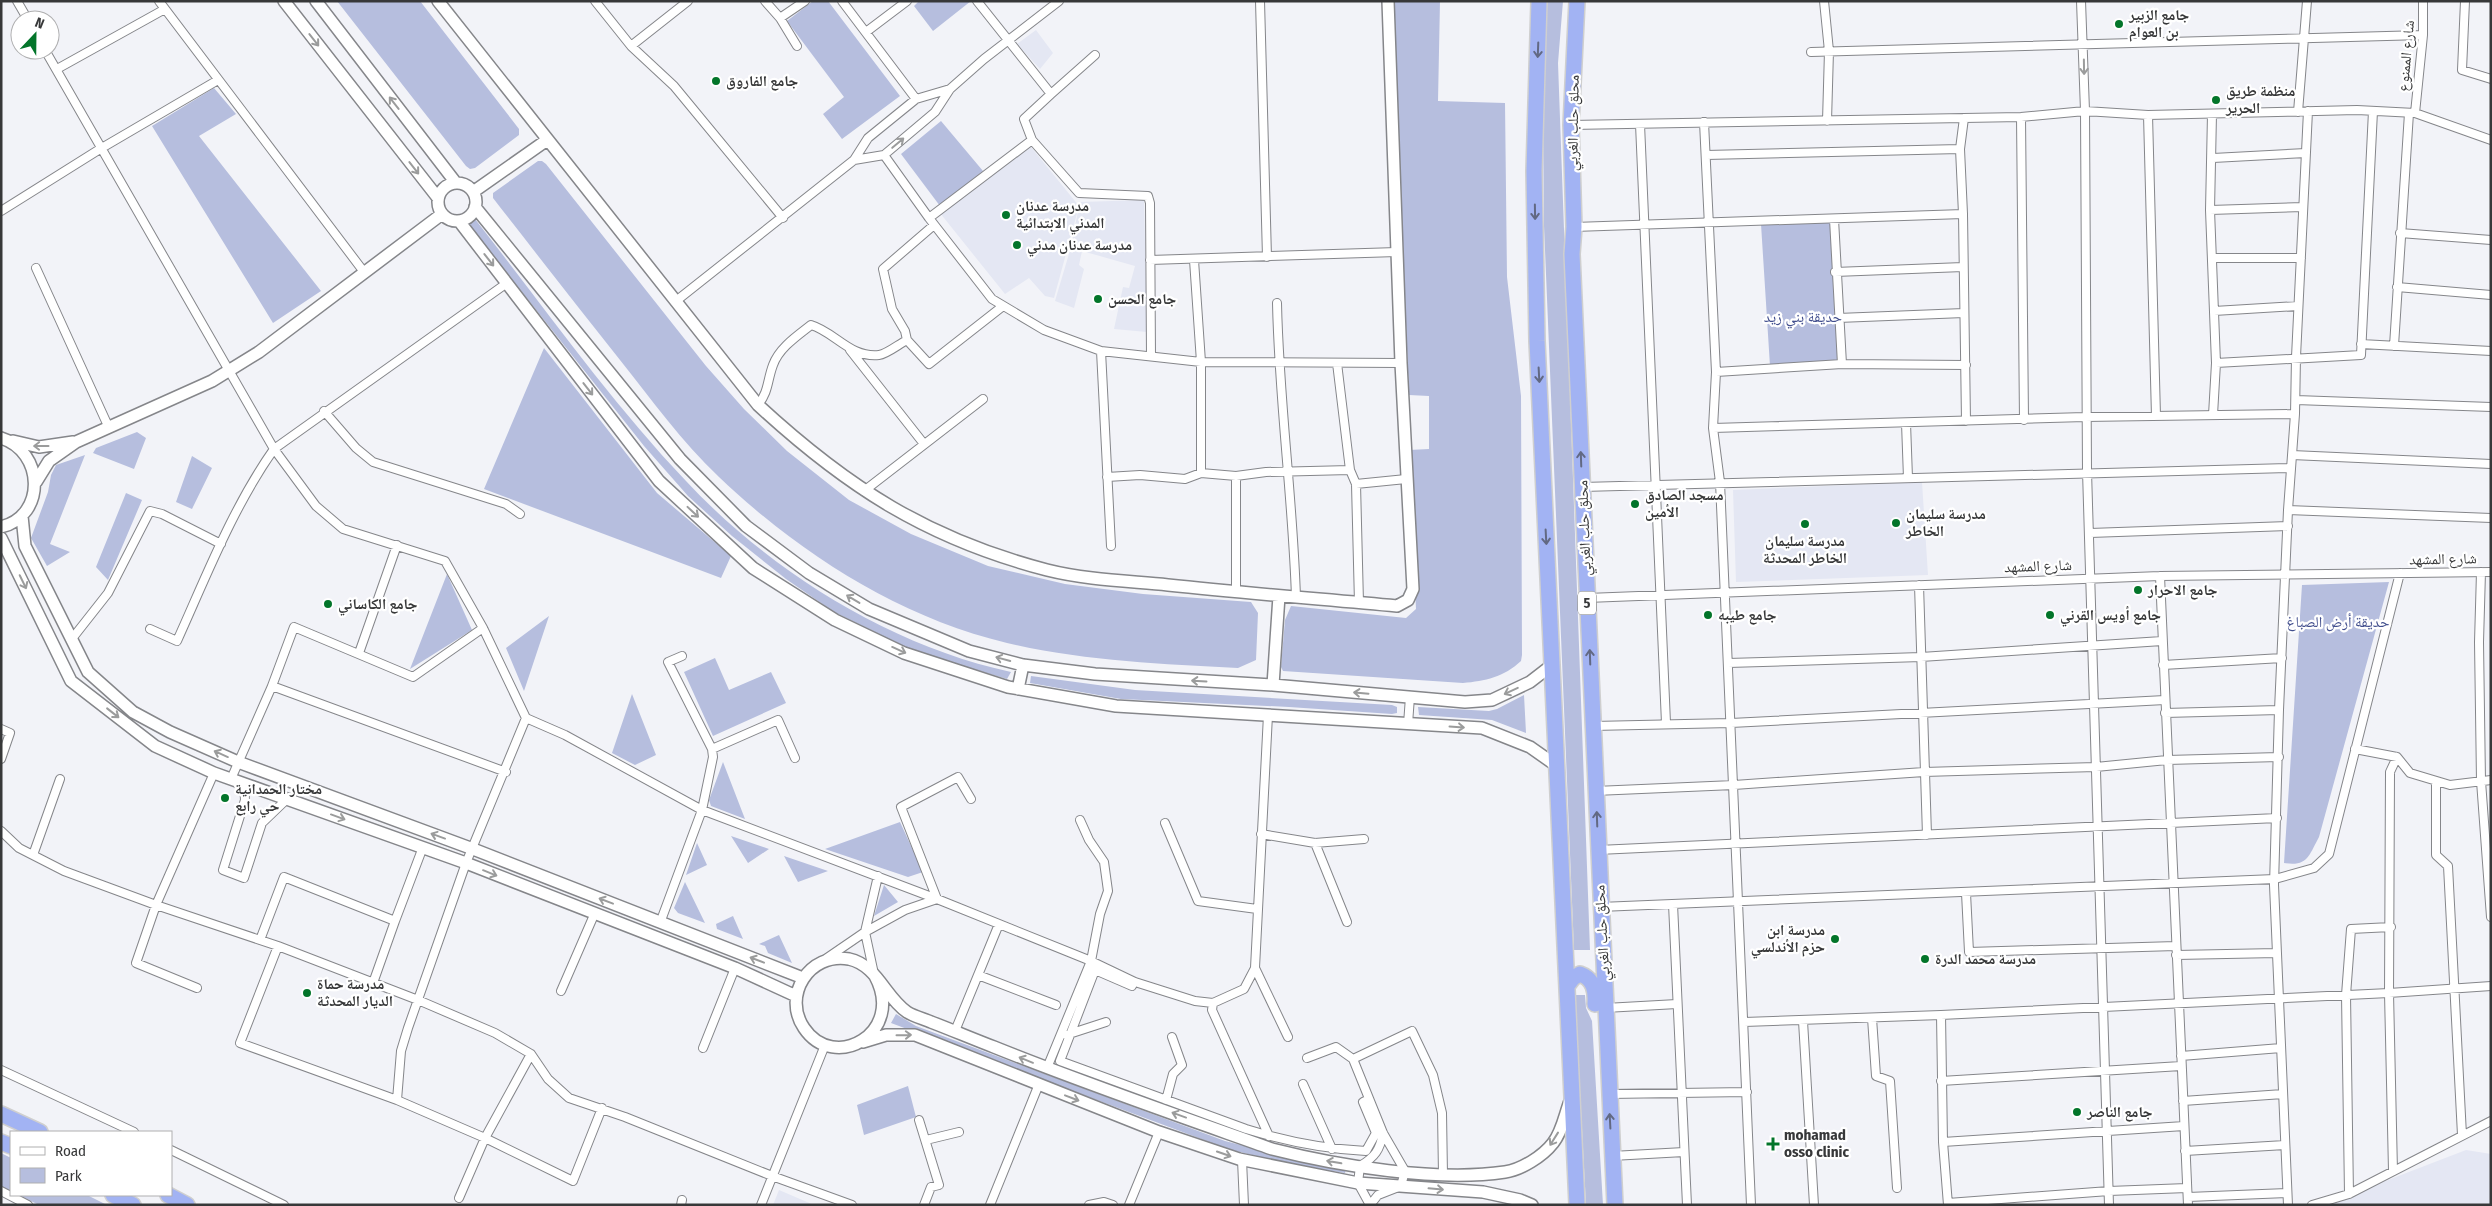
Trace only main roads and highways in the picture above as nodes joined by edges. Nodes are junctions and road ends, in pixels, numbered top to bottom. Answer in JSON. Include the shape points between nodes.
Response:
{"nodes":[{"id":1,"x":284,"y":1,"type":"edge"},
{"id":2,"x":316,"y":1,"type":"edge"},
{"id":3,"x":438,"y":1,"type":"edge"},
{"id":4,"x":1388,"y":1,"type":"edge"},
{"id":5,"x":1540,"y":1,"type":"edge"},
{"id":6,"x":1577,"y":1,"type":"edge"},
{"id":7,"x":547,"y":140,"type":"junction"},
{"id":8,"x":456,"y":183,"type":"junction"},
{"id":9,"x":473,"y":192,"type":"junction"},
{"id":10,"x":438,"y":198,"type":"junction"},
{"id":11,"x":475,"y":207,"type":"junction"},
{"id":12,"x":442,"y":214,"type":"junction"},
{"id":13,"x":459,"y":221,"type":"junction"},
{"id":14,"x":3,"y":438,"type":"edge"},
{"id":15,"x":76,"y":442,"type":"junction"},
{"id":16,"x":36,"y":482,"type":"junction"},
{"id":17,"x":22,"y":516,"type":"junction"},
{"id":18,"x":1,"y":526,"type":"edge"},
{"id":19,"x":1,"y":538,"type":"edge"},
{"id":20,"x":1280,"y":596,"type":"junction"},
{"id":21,"x":1023,"y":665,"type":"junction"},
{"id":22,"x":1552,"y":665,"type":"junction"},
{"id":23,"x":1273,"y":685,"type":"junction"},
{"id":24,"x":1018,"y":689,"type":"junction"},
{"id":25,"x":1557,"y":766,"type":"junction"},
{"id":26,"x":875,"y":976,"type":"junction"},
{"id":27,"x":803,"y":978,"type":"junction"},
{"id":28,"x":1567,"y":986,"type":"junction"},
{"id":29,"x":796,"y":996,"type":"junction"},
{"id":30,"x":856,"y":1044,"type":"junction"},
{"id":31,"x":1607,"y":1044,"type":"junction"},
{"id":32,"x":1572,"y":1094,"type":"junction"},
{"id":33,"x":1,"y":1114,"type":"edge"},
{"id":34,"x":38,"y":1131,"type":"edge"},
{"id":35,"x":115,"y":1196,"type":"edge"},
{"id":36,"x":170,"y":1196,"type":"edge"},
{"id":37,"x":133,"y":1205,"type":"edge"},
{"id":38,"x":187,"y":1205,"type":"edge"},
{"id":39,"x":1532,"y":1205,"type":"edge"},
{"id":40,"x":1577,"y":1205,"type":"edge"},
{"id":41,"x":1615,"y":1205,"type":"edge"}],
"edges":[{"from":1,"to":10,"type":"main road","one_way":true},
{"from":8,"to":2,"type":"main road","one_way":true},
{"from":3,"to":7,"type":"main road"},
{"from":4,"to":20,"type":"main road","via":[[1412,593],[1405,603],[1398,606]]},
{"from":5,"to":22,"type":"highway","one_way":true,"via":[[1534,171]]},
{"from":31,"to":6,"type":"highway","name":"محلق حلب الغربي","number":"5","one_way":true,"via":[[1572,254],[1570,124]]},
{"from":7,"to":9,"type":"main road"},
{"from":7,"to":20,"type":"main road","via":[[758,406],[799,443],[864,491],[899,512],[970,546],[1050,570],[1110,580]]},
{"from":8,"to":9,"type":"main road"},
{"from":8,"to":10,"type":"main road","via":[[445,187]]},
{"from":9,"to":11,"type":"main road"},
{"from":10,"to":12,"type":"main road"},
{"from":11,"to":13,"type":"main road","via":[[471,215]]},
{"from":21,"to":11,"type":"main road","one_way":true,"via":[[969,651],[868,609],[809,573],[746,526],[680,459]]},
{"from":12,"to":13,"type":"main road"},
{"from":12,"to":15,"type":"main road","via":[[259,352],[212,381]]},
{"from":13,"to":24,"type":"main road","one_way":true,"via":[[659,481],[753,568],[835,620],[904,653]]},
{"from":15,"to":14,"type":"main road","one_way":true,"via":[[39,447]]},
{"from":14,"to":16,"type":"main road","via":[[28,457]]},
{"from":15,"to":16,"type":"main road","via":[[49,461]]},
{"from":16,"to":17,"type":"main road","via":[[34,494]]},
{"from":17,"to":18,"type":"main road"},
{"from":27,"to":17,"type":"main road","one_way":true,"via":[[473,849],[238,762],[133,712],[88,672],[25,546]]},
{"from":19,"to":29,"type":"main road","one_way":true,"via":[[72,681],[155,746],[214,773],[466,863],[735,968]]},
{"from":20,"to":23,"type":"main road"},
{"from":23,"to":21,"type":"main road","one_way":true,"via":[[1095,674]]},
{"from":21,"to":24,"type":"main road"},
{"from":22,"to":23,"type":"main road","one_way":true,"via":[[1530,682],[1492,700],[1465,702]]},
{"from":22,"to":25,"type":"highway"},
{"from":24,"to":25,"type":"main road","one_way":true,"via":[[1116,706],[1482,728],[1530,747]]},
{"from":25,"to":28,"type":"highway"},
{"from":26,"to":27,"type":"main road","via":[[864,965],[834,959],[819,963]]},
{"from":26,"to":30,"type":"main road","via":[[884,1001],[882,1014],[877,1027]]},
{"from":32,"to":26,"type":"main road","one_way":true,"via":[[1555,1141],[1535,1160],[1507,1172],[1443,1175],[1360,1166],[1272,1148],[1047,1068],[906,1012]]},
{"from":27,"to":29,"type":"main road"},
{"from":28,"to":31,"type":"highway","via":[[1580,974],[1587,976],[1596,989],[1597,1011]]},
{"from":28,"to":32,"type":"highway"},
{"from":29,"to":30,"type":"main road","via":[[799,1020],[814,1039],[825,1044]]},
{"from":30,"to":39,"type":"main road","one_way":true,"via":[[886,1035],[915,1035],[1159,1132],[1242,1160],[1358,1183],[1483,1192]]},
{"from":41,"to":31,"type":"highway","name":"محلق حلب الغربي","number":"5","one_way":true},
{"from":32,"to":40,"type":"highway"},
{"from":33,"to":34,"type":"highway"},
{"from":35,"to":37,"type":"highway"},
{"from":36,"to":38,"type":"highway"}]}
